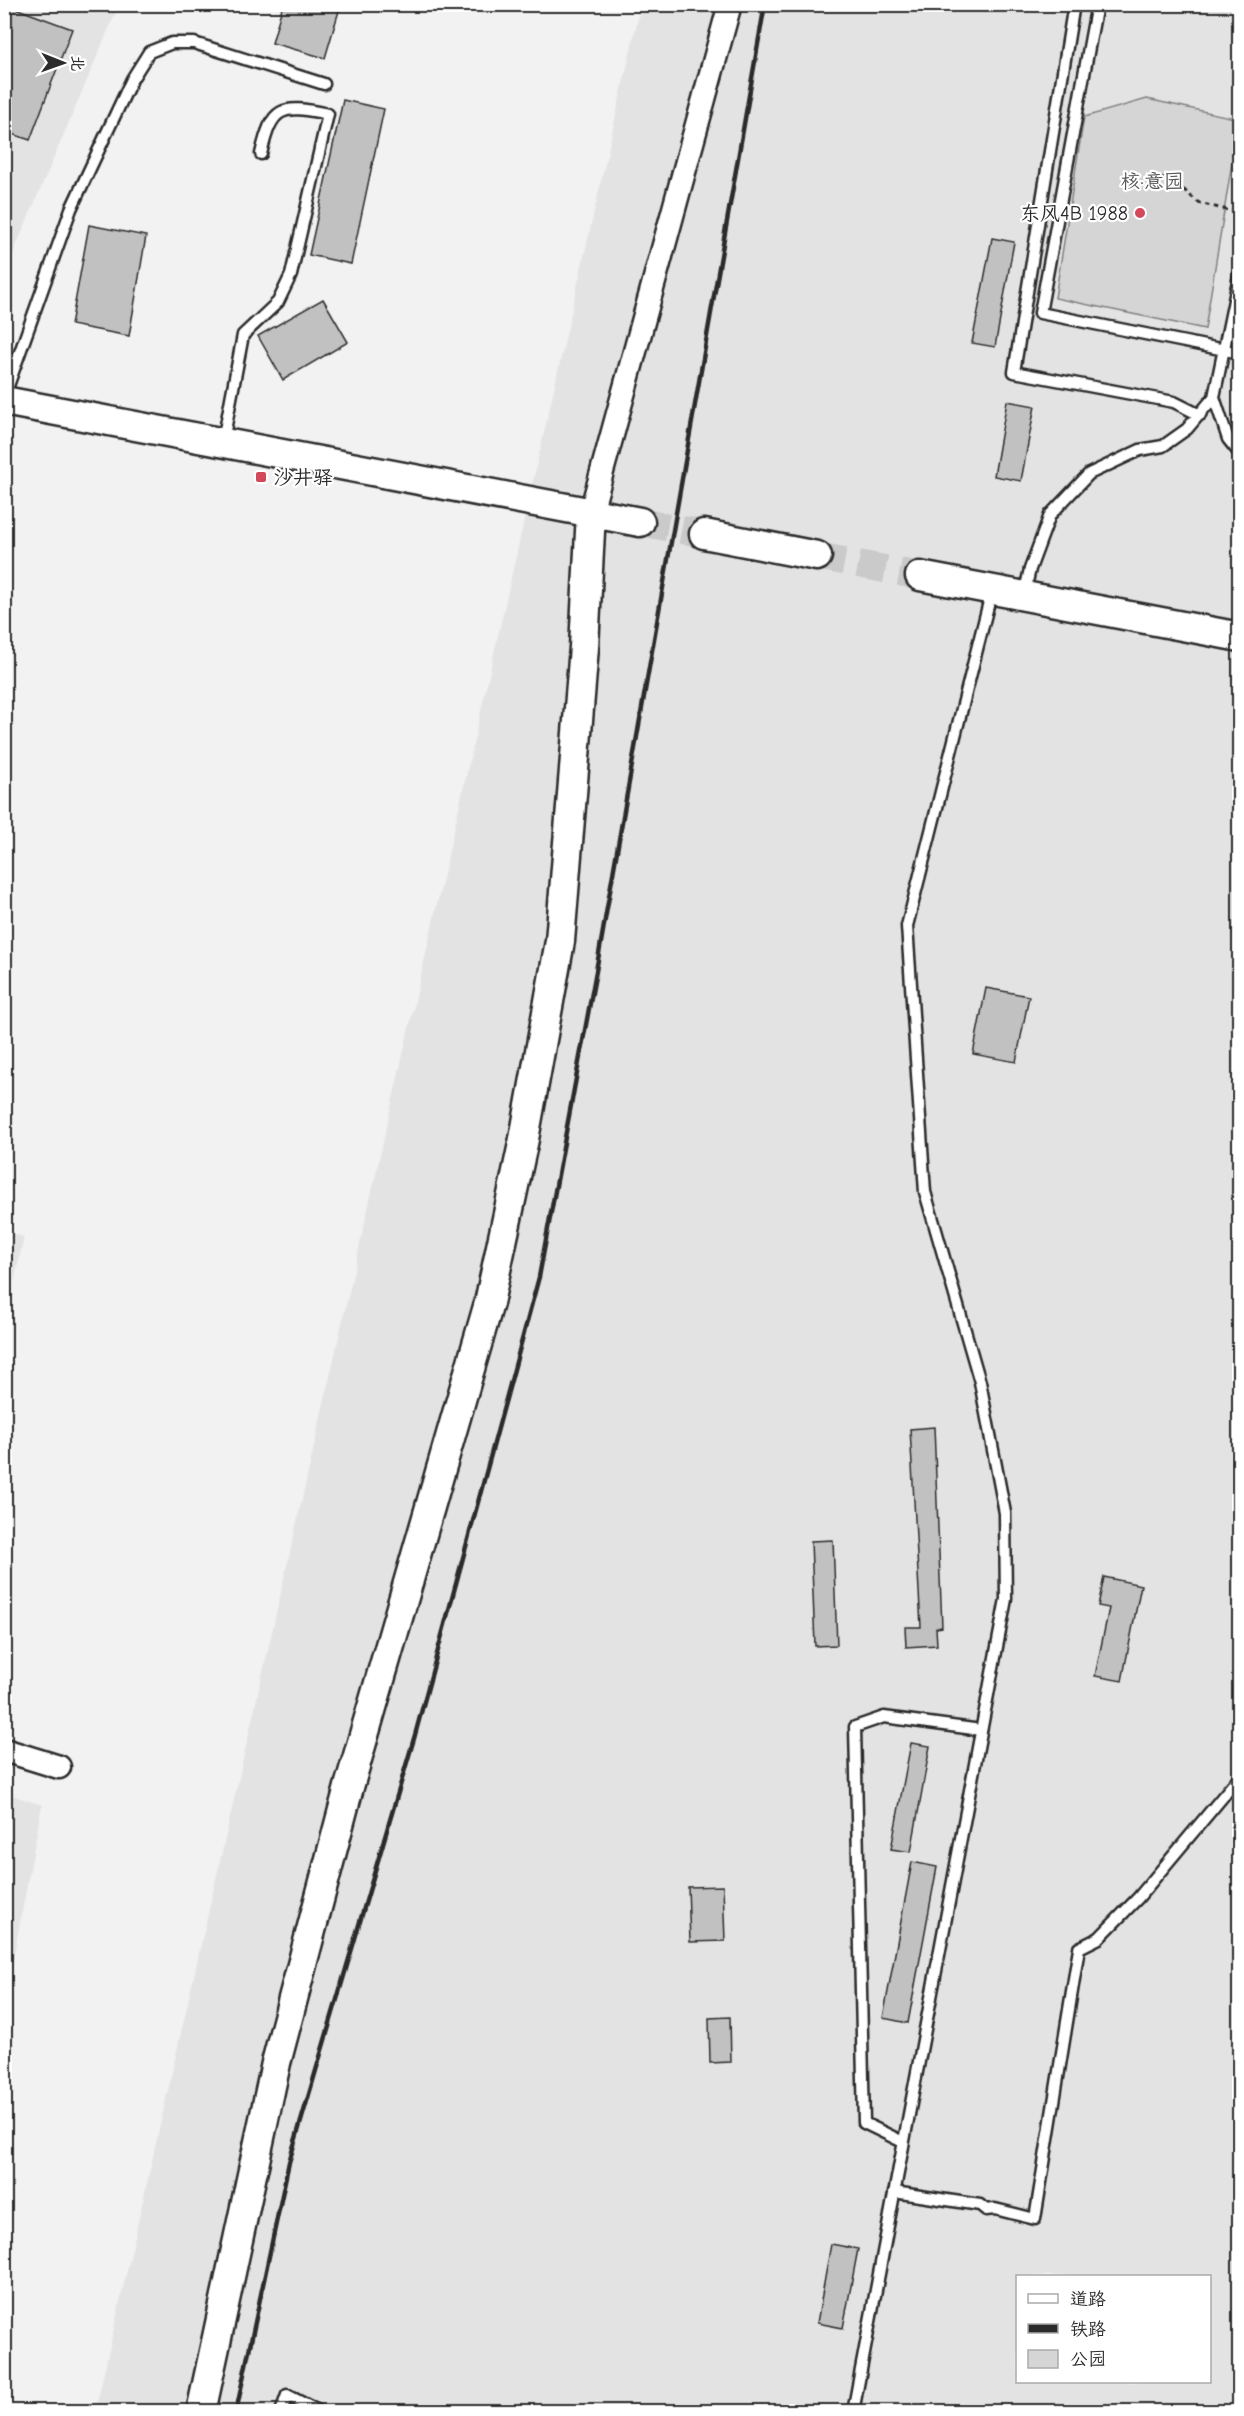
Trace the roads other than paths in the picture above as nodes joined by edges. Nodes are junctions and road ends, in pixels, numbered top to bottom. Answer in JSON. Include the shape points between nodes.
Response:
{"nodes":[{"id":1,"x":730,"y":4,"type":"edge"},
{"id":2,"x":1074,"y":4,"type":"edge"},
{"id":3,"x":1096,"y":4,"type":"edge"},
{"id":4,"x":324,"y":84,"type":"dead end"},
{"id":5,"x":261,"y":154,"type":"dead end"},
{"id":6,"x":1239,"y":271,"type":"edge"},
{"id":7,"x":1224,"y":350,"type":"junction"},
{"id":8,"x":1239,"y":353,"type":"edge"},
{"id":9,"x":1214,"y":398,"type":"junction"},
{"id":10,"x":4,"y":399,"type":"edge"},
{"id":11,"x":1200,"y":415,"type":"junction"},
{"id":12,"x":223,"y":441,"type":"junction"},
{"id":13,"x":1239,"y":454,"type":"edge"},
{"id":14,"x":591,"y":512,"type":"junction"},
{"id":15,"x":640,"y":522,"type":"tunnel mouth"},
{"id":16,"x":705,"y":534,"type":"tunnel mouth"},
{"id":17,"x":817,"y":556,"type":"tunnel mouth"},
{"id":18,"x":920,"y":576,"type":"tunnel mouth"},
{"id":19,"x":992,"y":590,"type":"junction"},
{"id":20,"x":1024,"y":596,"type":"junction"},
{"id":21,"x":1239,"y":638,"type":"edge"},
{"id":22,"x":981,"y":1730,"type":"junction"},
{"id":23,"x":4,"y":1750,"type":"edge"},
{"id":24,"x":59,"y":1767,"type":"dead end"},
{"id":25,"x":1239,"y":1776,"type":"edge"},
{"id":26,"x":903,"y":2142,"type":"junction"},
{"id":27,"x":894,"y":2192,"type":"junction"},
{"id":28,"x":201,"y":2412,"type":"edge"},
{"id":29,"x":281,"y":2412,"type":"edge"},
{"id":30,"x":320,"y":2412,"type":"edge"},
{"id":31,"x":853,"y":2412,"type":"edge"}],
"edges":[{"from":1,"to":14,"type":"street"},
{"from":2,"to":11,"type":"lane","via":[[1014,372],[1174,402]]},
{"from":3,"to":7,"type":"lane","via":[[1040,313]]},
{"from":4,"to":10,"type":"lane","via":[[194,43],[172,43],[148,52],[71,209]]},
{"from":5,"to":12,"type":"lane","via":[[268,126],[281,113],[299,108],[328,114],[291,275],[278,302],[243,335]]},
{"from":6,"to":7,"type":"lane"},
{"from":7,"to":8,"type":"lane"},
{"from":7,"to":9,"type":"lane"},
{"from":9,"to":11,"type":"lane"},
{"from":9,"to":13,"type":"lane","via":[[1228,439]]},
{"from":10,"to":12,"type":"street"},
{"from":11,"to":20,"type":"lane","via":[[1163,446],[1140,450],[1089,474],[1050,515]]},
{"from":12,"to":14,"type":"street"},
{"from":14,"to":15,"type":"street"},
{"from":14,"to":28,"type":"street","via":[[560,941],[524,1139],[489,1303],[349,1787],[276,2063]]},
{"from":16,"to":17,"type":"street"},
{"from":18,"to":19,"type":"street"},
{"from":19,"to":20,"type":"street"},
{"from":19,"to":22,"type":"lane","via":[[907,926],[925,1192],[980,1382],[1005,1513],[1006,1599]]},
{"from":20,"to":21,"type":"street"},
{"from":22,"to":26,"type":"lane"},
{"from":22,"to":26,"type":"lane","via":[[884,1717],[855,1727],[864,2123]]},
{"from":23,"to":24,"type":"street"},
{"from":25,"to":27,"type":"lane","via":[[1138,1898],[1098,1938],[1079,1948],[1035,2219],[995,2208],[986,2210],[980,2205]]},
{"from":26,"to":27,"type":"lane"},
{"from":27,"to":31,"type":"lane"},
{"from":29,"to":30,"type":"lane","via":[[287,2395]]}]}
